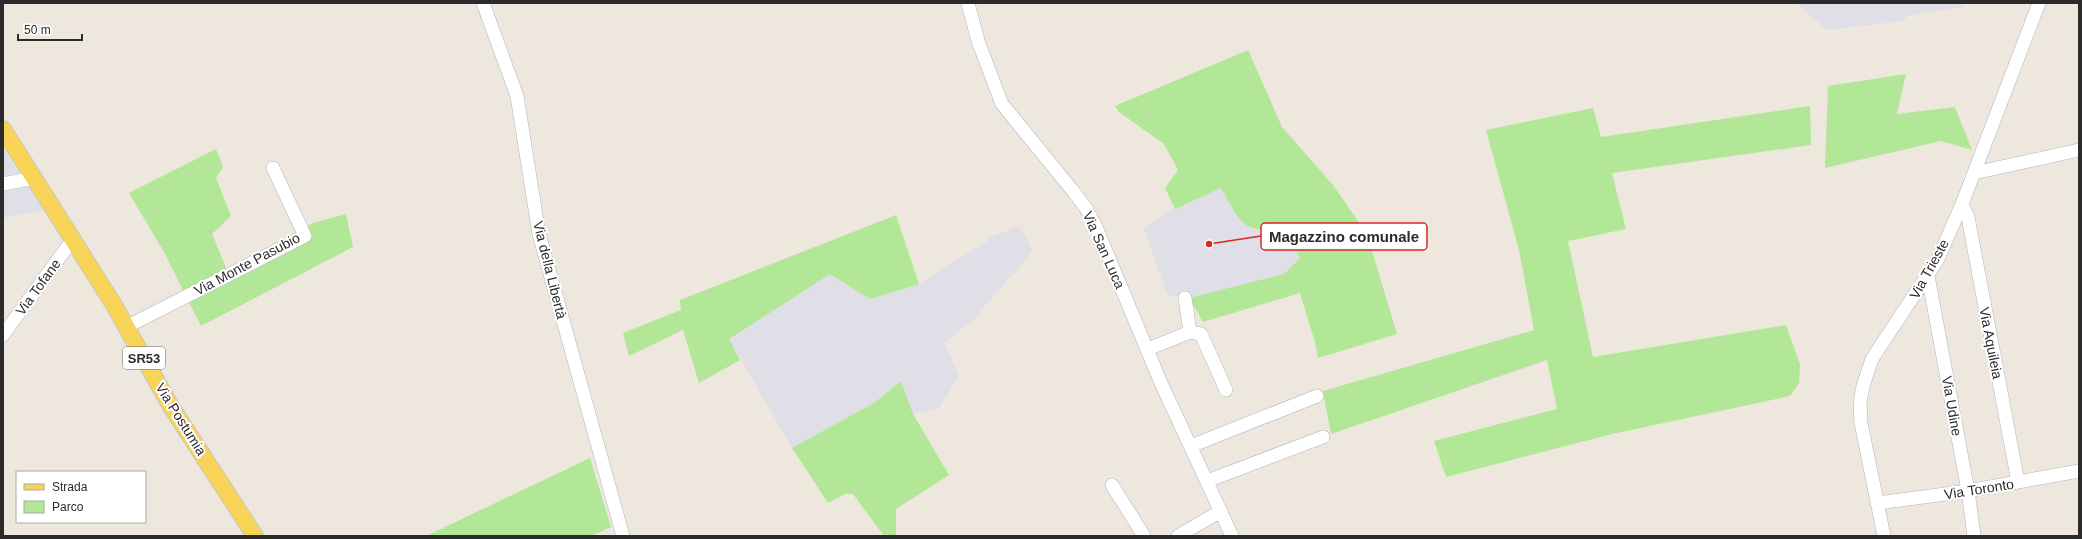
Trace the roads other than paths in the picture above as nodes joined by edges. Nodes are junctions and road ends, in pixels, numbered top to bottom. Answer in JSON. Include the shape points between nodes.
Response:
{"nodes":[{"id":1,"x":483,"y":3,"type":"edge"},
{"id":2,"x":968,"y":3,"type":"edge"},
{"id":3,"x":2039,"y":3,"type":"edge"},
{"id":4,"x":3,"y":128,"type":"edge"},
{"id":5,"x":2079,"y":150,"type":"edge"},
{"id":6,"x":273,"y":168,"type":"dead end"},
{"id":7,"x":1974,"y":173,"type":"junction"},
{"id":8,"x":34,"y":178,"type":"junction"},
{"id":9,"x":3,"y":184,"type":"edge"},
{"id":10,"x":1962,"y":204,"type":"junction"},
{"id":11,"x":73,"y":239,"type":"junction"},
{"id":12,"x":1928,"y":276,"type":"junction"},
{"id":13,"x":1185,"y":298,"type":"dead end"},
{"id":14,"x":126,"y":327,"type":"junction"},
{"id":15,"x":1190,"y":332,"type":"junction"},
{"id":16,"x":3,"y":335,"type":"edge"},
{"id":17,"x":1148,"y":349,"type":"junction"},
{"id":18,"x":1226,"y":390,"type":"dead end"},
{"id":19,"x":1317,"y":396,"type":"dead end"},
{"id":20,"x":1323,"y":437,"type":"dead end"},
{"id":21,"x":1191,"y":446,"type":"junction"},
{"id":22,"x":2079,"y":471,"type":"edge"},
{"id":23,"x":1207,"y":481,"type":"junction"},
{"id":24,"x":2018,"y":482,"type":"junction"},
{"id":25,"x":1112,"y":485,"type":"dead end"},
{"id":26,"x":1968,"y":491,"type":"junction"},
{"id":27,"x":1878,"y":503,"type":"junction"},
{"id":28,"x":1221,"y":511,"type":"junction"},
{"id":29,"x":255,"y":536,"type":"edge"},
{"id":30,"x":623,"y":536,"type":"edge"},
{"id":31,"x":1144,"y":536,"type":"edge"},
{"id":32,"x":1178,"y":536,"type":"edge"},
{"id":33,"x":1232,"y":536,"type":"edge"},
{"id":34,"x":1884,"y":536,"type":"edge"},
{"id":35,"x":1974,"y":536,"type":"edge"}],
"edges":[{"from":1,"to":30,"type":"street","name":"Via della Libertà","via":[[517,96],[539,234]]},
{"from":2,"to":17,"type":"street","name":"Via San Luca","via":[[978,42],[1002,104],[1086,208]]},
{"from":3,"to":7,"type":"street","name":"Via Trieste"},
{"from":4,"to":8,"type":"main road","number":"SR53"},
{"from":5,"to":7,"type":"street"},
{"from":6,"to":14,"type":"street","name":"Via Monte Pasubio","via":[[305,236]]},
{"from":7,"to":10,"type":"street","name":"Via Trieste"},
{"from":8,"to":9,"type":"street"},
{"from":8,"to":11,"type":"main road","name":"Via Postumia","number":"SR53"},
{"from":10,"to":12,"type":"street","name":"Via Trieste"},
{"from":10,"to":24,"type":"street","name":"Via Aquileia","via":[[1968,217]]},
{"from":11,"to":14,"type":"main road","name":"Via Postumia","number":"SR53"},
{"from":11,"to":16,"type":"street","name":"Via Tofane"},
{"from":12,"to":26,"type":"street","name":"Via Udine"},
{"from":12,"to":27,"type":"street","name":"Via Trieste","via":[[1872,359],[1863,386],[1860,402],[1861,423]]},
{"from":13,"to":15,"type":"street"},
{"from":14,"to":29,"type":"main road","name":"Via Postumia","number":"SR53","via":[[170,405]]},
{"from":15,"to":17,"type":"street"},
{"from":15,"to":18,"type":"street","via":[[1201,334]]},
{"from":17,"to":21,"type":"street","name":"Via San Luca"},
{"from":19,"to":21,"type":"street"},
{"from":20,"to":23,"type":"street"},
{"from":21,"to":23,"type":"street","name":"Via San Luca"},
{"from":22,"to":24,"type":"street","name":"Via Toronto"},
{"from":23,"to":28,"type":"street","name":"Via San Luca"},
{"from":24,"to":26,"type":"street","name":"Via Toronto"},
{"from":25,"to":31,"type":"street"},
{"from":26,"to":27,"type":"street","name":"Via Toronto"},
{"from":26,"to":35,"type":"street","name":"Via Udine"},
{"from":27,"to":34,"type":"street","name":"Via Trieste"},
{"from":28,"to":32,"type":"street"},
{"from":28,"to":33,"type":"street","name":"Via San Luca"}]}
